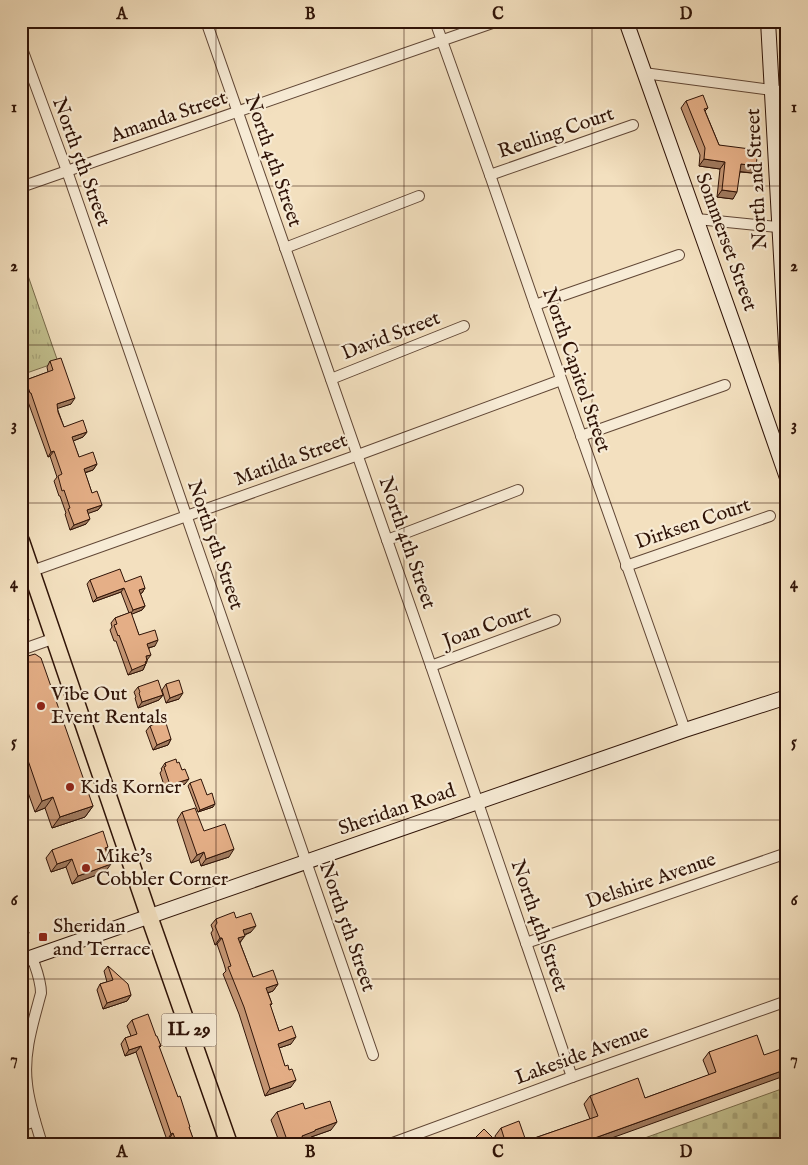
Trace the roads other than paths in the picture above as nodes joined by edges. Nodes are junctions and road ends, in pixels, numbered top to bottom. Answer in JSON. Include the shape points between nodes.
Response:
{"nodes":[{"id":1,"x":206,"y":21,"type":"edge"},
{"id":2,"x":435,"y":21,"type":"edge"},
{"id":3,"x":498,"y":21,"type":"edge"},
{"id":4,"x":626,"y":21,"type":"edge"},
{"id":5,"x":768,"y":21,"type":"edge"},
{"id":6,"x":442,"y":41,"type":"junction"},
{"id":7,"x":21,"y":46,"type":"edge"},
{"id":8,"x":644,"y":73,"type":"junction"},
{"id":9,"x":772,"y":90,"type":"junction"},
{"id":10,"x":787,"y":92,"type":"edge"},
{"id":11,"x":238,"y":112,"type":"junction"},
{"id":12,"x":633,"y":125,"type":"dead end"},
{"id":13,"x":67,"y":171,"type":"junction"},
{"id":14,"x":490,"y":174,"type":"junction"},
{"id":15,"x":21,"y":186,"type":"edge"},
{"id":16,"x":418,"y":196,"type":"dead end"},
{"id":17,"x":697,"y":219,"type":"junction"},
{"id":18,"x":783,"y":228,"type":"edge"},
{"id":19,"x":285,"y":248,"type":"junction"},
{"id":20,"x":679,"y":255,"type":"dead end"},
{"id":21,"x":535,"y":305,"type":"junction"},
{"id":22,"x":464,"y":326,"type":"dead end"},
{"id":23,"x":787,"y":364,"type":"edge"},
{"id":24,"x":331,"y":378,"type":"junction"},
{"id":25,"x":561,"y":380,"type":"junction"},
{"id":26,"x":725,"y":386,"type":"dead end"},
{"id":27,"x":581,"y":436,"type":"junction"},
{"id":28,"x":358,"y":455,"type":"junction"},
{"id":29,"x":787,"y":478,"type":"edge"},
{"id":30,"x":518,"y":490,"type":"dead end"},
{"id":31,"x":186,"y":516,"type":"junction"},
{"id":32,"x":770,"y":516,"type":"dead end"},
{"id":33,"x":21,"y":540,"type":"edge"},
{"id":34,"x":387,"y":540,"type":"junction"},
{"id":35,"x":626,"y":566,"type":"junction"},
{"id":36,"x":32,"y":571,"type":"junction"},
{"id":37,"x":555,"y":620,"type":"dead end"},
{"id":38,"x":55,"y":638,"type":"junction"},
{"id":39,"x":21,"y":650,"type":"edge"},
{"id":40,"x":431,"y":666,"type":"junction"},
{"id":41,"x":787,"y":697,"type":"edge"},
{"id":42,"x":685,"y":730,"type":"junction"},
{"id":43,"x":478,"y":803,"type":"junction"},
{"id":44,"x":787,"y":853,"type":"edge"},
{"id":45,"x":306,"y":862,"type":"junction"},
{"id":46,"x":149,"y":916,"type":"junction"},
{"id":47,"x":526,"y":943,"type":"junction"},
{"id":48,"x":27,"y":959,"type":"edge"},
{"id":49,"x":787,"y":1001,"type":"edge"},
{"id":50,"x":373,"y":1055,"type":"dead end"},
{"id":51,"x":572,"y":1077,"type":"junction"},
{"id":52,"x":36,"y":1121,"type":"junction"},
{"id":53,"x":21,"y":1126,"type":"edge"},
{"id":54,"x":42,"y":1144,"type":"edge"},
{"id":55,"x":229,"y":1144,"type":"edge"},
{"id":56,"x":390,"y":1144,"type":"edge"}],
"edges":[{"from":1,"to":11,"type":"street","name":"North 4th Street"},
{"from":2,"to":6,"type":"street","name":"North Capitol Street"},
{"from":3,"to":6,"type":"street","name":"Amanda Street"},
{"from":4,"to":8,"type":"main road","name":"Sommerset Street"},
{"from":5,"to":9,"type":"main road","name":"North 2nd Street"},
{"from":6,"to":11,"type":"street","name":"Amanda Street"},
{"from":6,"to":14,"type":"street","name":"North Capitol Street"},
{"from":7,"to":13,"type":"street","name":"North 5th Street"},
{"from":8,"to":9,"type":"street"},
{"from":8,"to":17,"type":"main road","name":"Sommerset Street"},
{"from":9,"to":10,"type":"street"},
{"from":9,"to":18,"type":"main road","name":"North 2nd Street"},
{"from":11,"to":13,"type":"street","name":"Amanda Street"},
{"from":11,"to":19,"type":"street","name":"North 4th Street"},
{"from":12,"to":14,"type":"street","name":"Reuling Court"},
{"from":13,"to":15,"type":"street","name":"Amanda Street"},
{"from":13,"to":31,"type":"street","name":"North 5th Street"},
{"from":14,"to":21,"type":"street","name":"North Capitol Street"},
{"from":16,"to":19,"type":"street"},
{"from":17,"to":18,"type":"street"},
{"from":17,"to":29,"type":"main road","name":"Sommerset Street"},
{"from":18,"to":23,"type":"main road","name":"North 2nd Street"},
{"from":19,"to":24,"type":"street","name":"North 4th Street"},
{"from":20,"to":21,"type":"street"},
{"from":21,"to":25,"type":"street","name":"North Capitol Street"},
{"from":22,"to":24,"type":"street","name":"David Street"},
{"from":24,"to":28,"type":"street","name":"North 4th Street"},
{"from":25,"to":27,"type":"street","name":"North Capitol Street"},
{"from":25,"to":28,"type":"street","name":"Matilda Street"},
{"from":26,"to":27,"type":"street"},
{"from":27,"to":35,"type":"street","name":"North Capitol Street"},
{"from":28,"to":31,"type":"street","name":"Matilda Street"},
{"from":28,"to":34,"type":"street","name":"North 4th Street"},
{"from":30,"to":34,"type":"street"},
{"from":31,"to":36,"type":"street","name":"Matilda Street"},
{"from":31,"to":45,"type":"street","name":"North 5th Street"},
{"from":32,"to":35,"type":"street","name":"Dirksen Court"},
{"from":33,"to":36,"type":"main road","number":"IL 29"},
{"from":34,"to":40,"type":"street","name":"North 4th Street"},
{"from":35,"to":42,"type":"street","name":"North Capitol Street"},
{"from":36,"to":38,"type":"main road","number":"IL 29"},
{"from":37,"to":40,"type":"street","name":"Joan Court"},
{"from":38,"to":39,"type":"street"},
{"from":38,"to":46,"type":"main road","number":"IL 29"},
{"from":40,"to":43,"type":"street","name":"North 4th Street"},
{"from":41,"to":42,"type":"main road","name":"Sheridan Road"},
{"from":42,"to":43,"type":"main road","name":"Sheridan Road"},
{"from":43,"to":45,"type":"main road","name":"Sheridan Road"},
{"from":43,"to":47,"type":"street","name":"North 4th Street"},
{"from":44,"to":47,"type":"street","name":"Delshire Avenue"},
{"from":45,"to":46,"type":"main road","name":"Sheridan Road"},
{"from":45,"to":50,"type":"street","name":"North 5th Street"},
{"from":46,"to":48,"type":"main road","name":"Sheridan Road"},
{"from":46,"to":55,"type":"main road","number":"IL 29"},
{"from":47,"to":51,"type":"street","name":"North 4th Street"},
{"from":48,"to":52,"type":"street","via":[[41,987],[26,1062],[28,1090]]},
{"from":49,"to":51,"type":"street","name":"Lakeside Avenue"},
{"from":51,"to":56,"type":"street","name":"Lakeside Avenue"},
{"from":52,"to":53,"type":"street"},
{"from":52,"to":54,"type":"street"}]}
